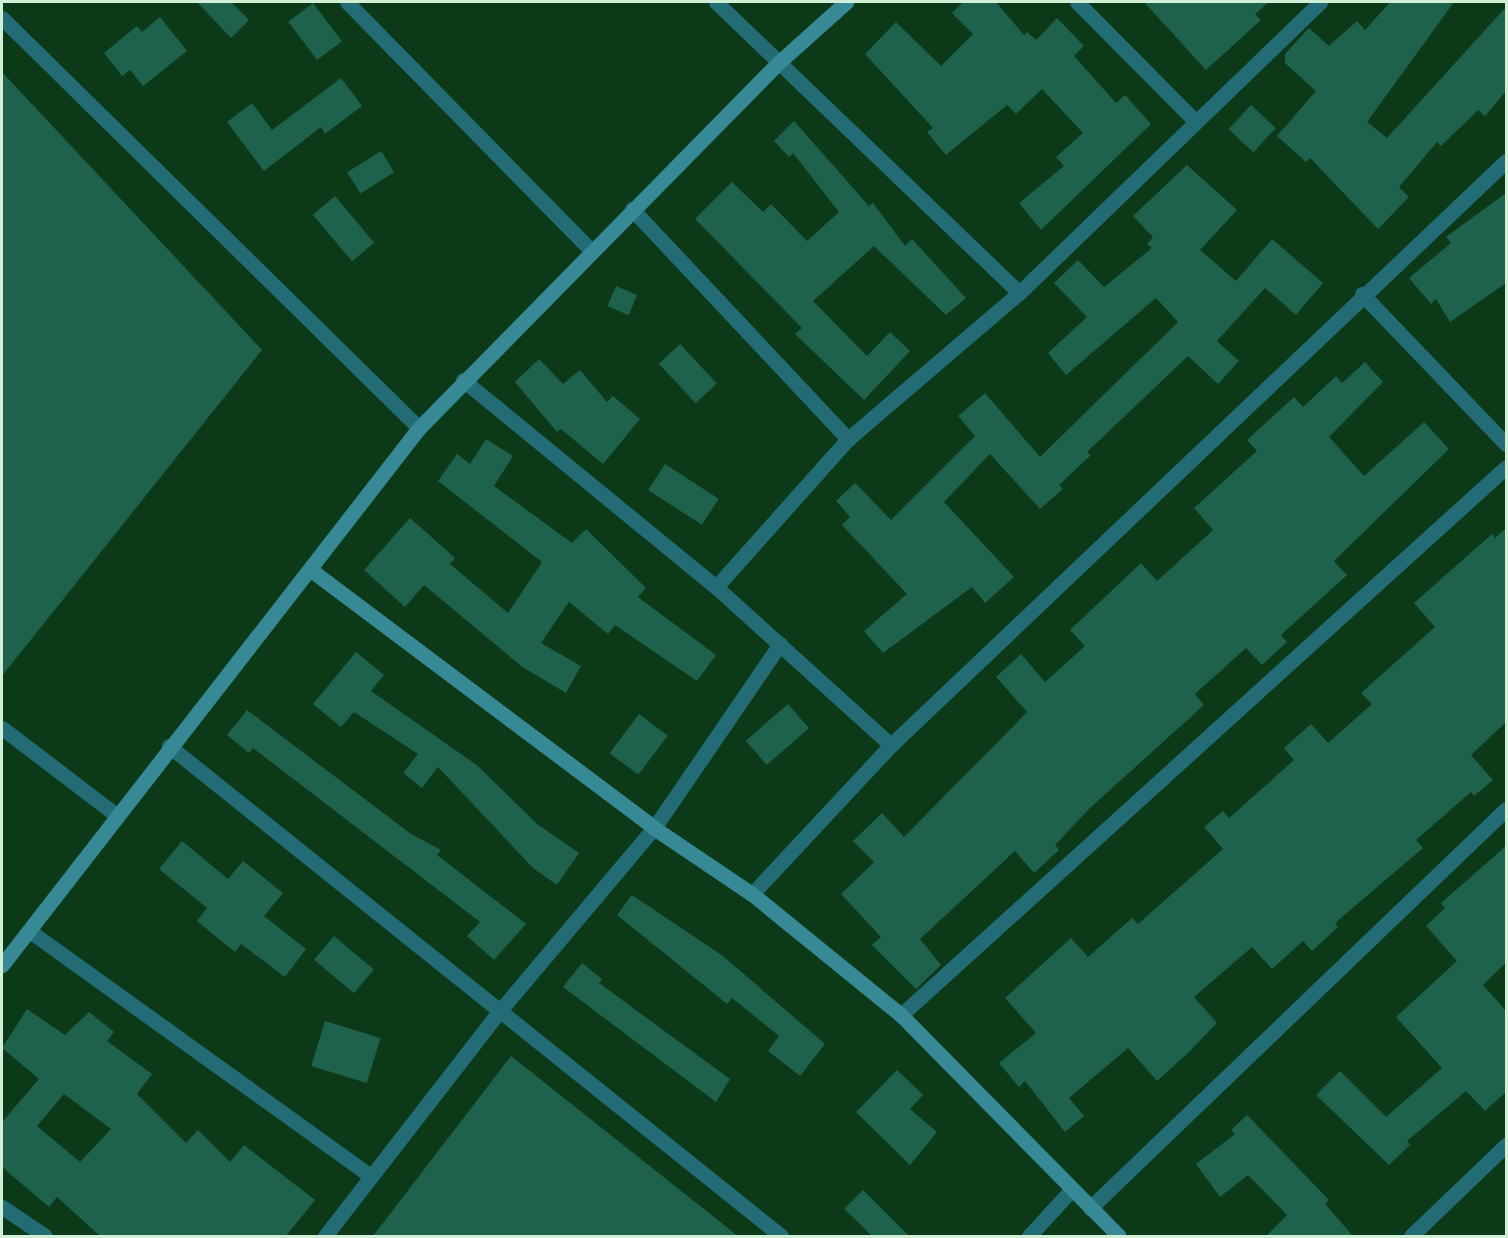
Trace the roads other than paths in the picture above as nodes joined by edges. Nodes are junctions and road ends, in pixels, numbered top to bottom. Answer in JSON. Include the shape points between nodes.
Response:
{"nodes":[{"id":1,"x":347,"y":2,"type":"edge"},
{"id":2,"x":716,"y":2,"type":"edge"},
{"id":3,"x":846,"y":2,"type":"edge"},
{"id":4,"x":1077,"y":2,"type":"edge"},
{"id":5,"x":1320,"y":2,"type":"edge"},
{"id":6,"x":2,"y":18,"type":"edge"},
{"id":7,"x":777,"y":64,"type":"junction"},
{"id":8,"x":1196,"y":122,"type":"junction"},
{"id":9,"x":1506,"y":161,"type":"edge"},
{"id":10,"x":632,"y":209,"type":"junction"},
{"id":11,"x":592,"y":251,"type":"junction"},
{"id":12,"x":1019,"y":293,"type":"junction"},
{"id":13,"x":1362,"y":294,"type":"junction"},
{"id":14,"x":463,"y":380,"type":"junction"},
{"id":15,"x":418,"y":428,"type":"junction"},
{"id":16,"x":848,"y":439,"type":"junction"},
{"id":17,"x":1506,"y":444,"type":"edge"},
{"id":18,"x":1506,"y":467,"type":"edge"},
{"id":19,"x":311,"y":570,"type":"junction"},
{"id":20,"x":716,"y":587,"type":"junction"},
{"id":21,"x":780,"y":644,"type":"junction"},
{"id":22,"x":2,"y":728,"type":"edge"},
{"id":23,"x":891,"y":744,"type":"junction"},
{"id":24,"x":169,"y":746,"type":"junction"},
{"id":25,"x":1506,"y":809,"type":"edge"},
{"id":26,"x":116,"y":815,"type":"junction"},
{"id":27,"x":654,"y":828,"type":"junction"},
{"id":28,"x":752,"y":894,"type":"junction"},
{"id":29,"x":31,"y":932,"type":"junction"},
{"id":30,"x":2,"y":965,"type":"edge"},
{"id":31,"x":498,"y":1013,"type":"junction"},
{"id":32,"x":900,"y":1015,"type":"junction"},
{"id":33,"x":1506,"y":1145,"type":"edge"},
{"id":34,"x":369,"y":1175,"type":"junction"},
{"id":35,"x":1072,"y":1189,"type":"junction"},
{"id":36,"x":2,"y":1207,"type":"edge"},
{"id":37,"x":1090,"y":1208,"type":"junction"},
{"id":38,"x":45,"y":1236,"type":"edge"},
{"id":39,"x":325,"y":1236,"type":"edge"},
{"id":40,"x":781,"y":1236,"type":"edge"},
{"id":41,"x":1029,"y":1236,"type":"edge"},
{"id":42,"x":1119,"y":1236,"type":"edge"},
{"id":43,"x":1411,"y":1236,"type":"edge"}],
"edges":[{"from":1,"to":11,"type":"street"},
{"from":2,"to":7,"type":"street"},
{"from":3,"to":7,"type":"street"},
{"from":4,"to":8,"type":"street"},
{"from":5,"to":8,"type":"street"},
{"from":6,"to":15,"type":"street"},
{"from":7,"to":10,"type":"street"},
{"from":7,"to":12,"type":"street"},
{"from":8,"to":12,"type":"street"},
{"from":9,"to":13,"type":"street"},
{"from":10,"to":11,"type":"street"},
{"from":10,"to":16,"type":"street"},
{"from":11,"to":14,"type":"street"},
{"from":12,"to":16,"type":"street"},
{"from":13,"to":17,"type":"street"},
{"from":13,"to":23,"type":"street"},
{"from":14,"to":15,"type":"street"},
{"from":14,"to":20,"type":"street"},
{"from":15,"to":19,"type":"street"},
{"from":16,"to":20,"type":"street"},
{"from":18,"to":32,"type":"street"},
{"from":19,"to":24,"type":"street"},
{"from":19,"to":27,"type":"street"},
{"from":20,"to":21,"type":"street"},
{"from":21,"to":23,"type":"street"},
{"from":21,"to":27,"type":"street"},
{"from":22,"to":26,"type":"street"},
{"from":23,"to":28,"type":"street"},
{"from":24,"to":26,"type":"street"},
{"from":24,"to":31,"type":"street"},
{"from":25,"to":37,"type":"street"},
{"from":26,"to":29,"type":"street"},
{"from":27,"to":28,"type":"street"},
{"from":27,"to":31,"type":"street"},
{"from":28,"to":32,"type":"street"},
{"from":29,"to":30,"type":"street"},
{"from":29,"to":34,"type":"street"},
{"from":31,"to":34,"type":"street"},
{"from":31,"to":40,"type":"street"},
{"from":32,"to":35,"type":"street"},
{"from":33,"to":43,"type":"street"},
{"from":34,"to":39,"type":"street"},
{"from":35,"to":37,"type":"street"},
{"from":35,"to":41,"type":"street"},
{"from":36,"to":38,"type":"street"},
{"from":37,"to":42,"type":"street"}]}
